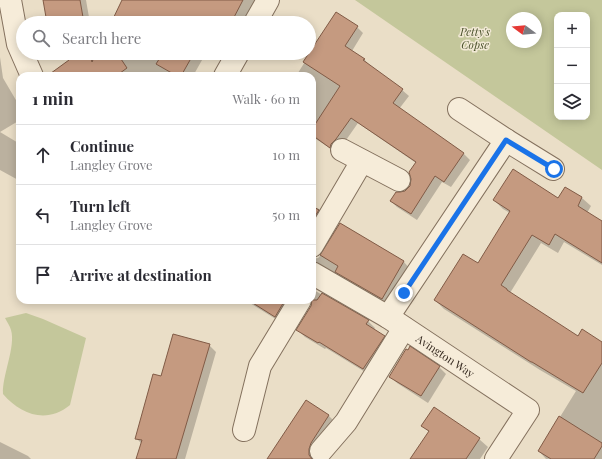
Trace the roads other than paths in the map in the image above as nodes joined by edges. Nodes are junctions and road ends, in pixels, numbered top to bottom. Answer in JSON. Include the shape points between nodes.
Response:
{"nodes":[{"id":1,"x":10,"y":0,"type":"edge"},
{"id":2,"x":268,"y":0,"type":"edge"},
{"id":3,"x":259,"y":16,"type":"edge"},
{"id":4,"x":16,"y":33,"type":"edge"},
{"id":5,"x":25,"y":60,"type":"edge"},
{"id":6,"x":234,"y":60,"type":"edge"},
{"id":7,"x":30,"y":72,"type":"edge"},
{"id":8,"x":227,"y":72,"type":"edge"},
{"id":9,"x":459,"y":109,"type":"dead end"},
{"id":10,"x":506,"y":140,"type":"junction"},
{"id":11,"x":342,"y":150,"type":"dead end"},
{"id":12,"x":362,"y":161,"type":"junction"},
{"id":13,"x":554,"y":169,"type":"dead end"},
{"id":14,"x":400,"y":180,"type":"dead end"},
{"id":15,"x":316,"y":239,"type":"edge"},
{"id":16,"x":316,"y":278,"type":"edge"},
{"id":17,"x":298,"y":304,"type":"edge"},
{"id":18,"x":396,"y":322,"type":"junction"},
{"id":19,"x":244,"y":430,"type":"dead end"},
{"id":20,"x":321,"y":451,"type":"dead end"},
{"id":21,"x":496,"y":459,"type":"edge"}],
"edges":[{"from":1,"to":4,"type":"street"},
{"from":2,"to":3,"type":"street"},
{"from":5,"to":7,"type":"street"},
{"from":6,"to":8,"type":"street"},
{"from":9,"to":10,"type":"street"},
{"from":10,"to":13,"type":"street"},
{"from":10,"to":18,"type":"street"},
{"from":11,"to":12,"type":"street"},
{"from":12,"to":14,"type":"street"},
{"from":12,"to":15,"type":"street"},
{"from":16,"to":18,"type":"street","name":"Avington Way"},
{"from":17,"to":19,"type":"street","via":[[260,366]]},
{"from":18,"to":20,"type":"street","via":[[346,422]]},
{"from":18,"to":21,"type":"street","name":"Avington Way","via":[[528,410]]}]}
